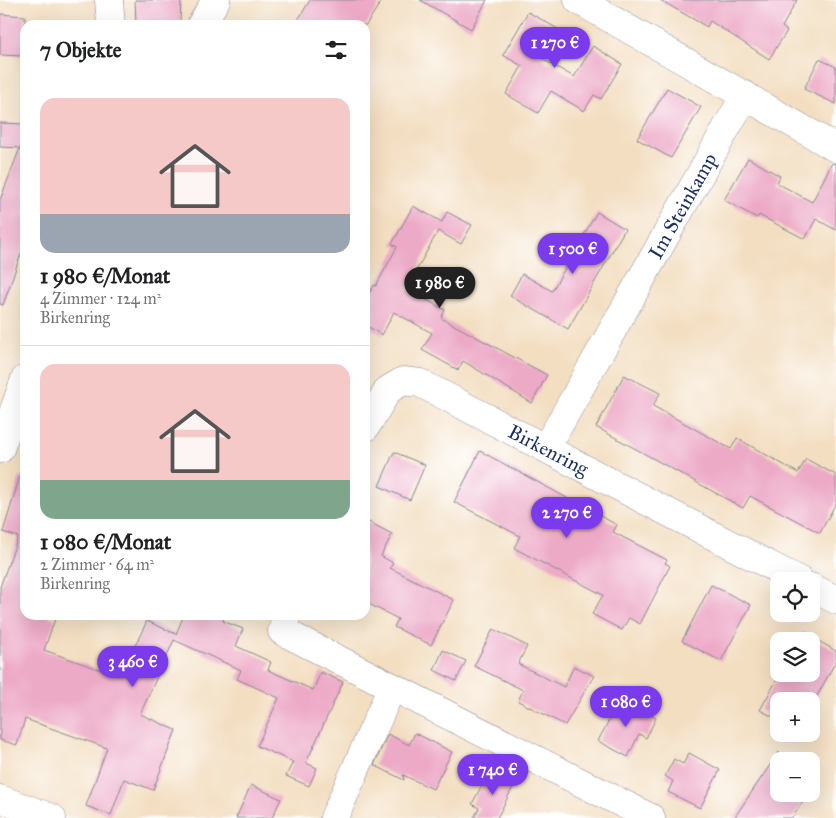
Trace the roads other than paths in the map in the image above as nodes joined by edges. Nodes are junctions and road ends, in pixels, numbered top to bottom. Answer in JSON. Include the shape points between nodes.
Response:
{"nodes":[{"id":1,"x":109,"y":0,"type":"edge"},
{"id":2,"x":216,"y":0,"type":"edge"},
{"id":3,"x":578,"y":0,"type":"edge"},
{"id":4,"x":111,"y":20,"type":"edge"},
{"id":5,"x":204,"y":20,"type":"edge"},
{"id":6,"x":745,"y":95,"type":"junction"},
{"id":7,"x":836,"y":148,"type":"edge"},
{"id":8,"x":20,"y":393,"type":"edge"},
{"id":9,"x":370,"y":420,"type":"edge"},
{"id":10,"x":546,"y":448,"type":"junction"},
{"id":11,"x":0,"y":449,"type":"edge"},
{"id":12,"x":783,"y":572,"type":"edge"},
{"id":13,"x":820,"y":592,"type":"edge"},
{"id":14,"x":836,"y":600,"type":"edge"},
{"id":15,"x":285,"y":620,"type":"edge"},
{"id":16,"x":392,"y":687,"type":"junction"},
{"id":17,"x":0,"y":799,"type":"edge"},
{"id":18,"x":52,"y":818,"type":"edge"},
{"id":19,"x":334,"y":818,"type":"edge"},
{"id":20,"x":651,"y":818,"type":"edge"}],
"edges":[{"from":1,"to":4,"type":"street"},
{"from":2,"to":5,"type":"street"},
{"from":3,"to":6,"type":"street"},
{"from":6,"to":7,"type":"street"},
{"from":6,"to":10,"type":"street","name":"Im Steinkamp"},
{"from":8,"to":11,"type":"street"},
{"from":9,"to":10,"type":"street","name":"Birkenring","via":[[388,390],[403,381],[420,384]]},
{"from":10,"to":12,"type":"street","name":"Birkenring"},
{"from":13,"to":14,"type":"street"},
{"from":15,"to":16,"type":"street","via":[[282,631]]},
{"from":16,"to":19,"type":"street"},
{"from":16,"to":20,"type":"street"},
{"from":17,"to":18,"type":"street"}]}
